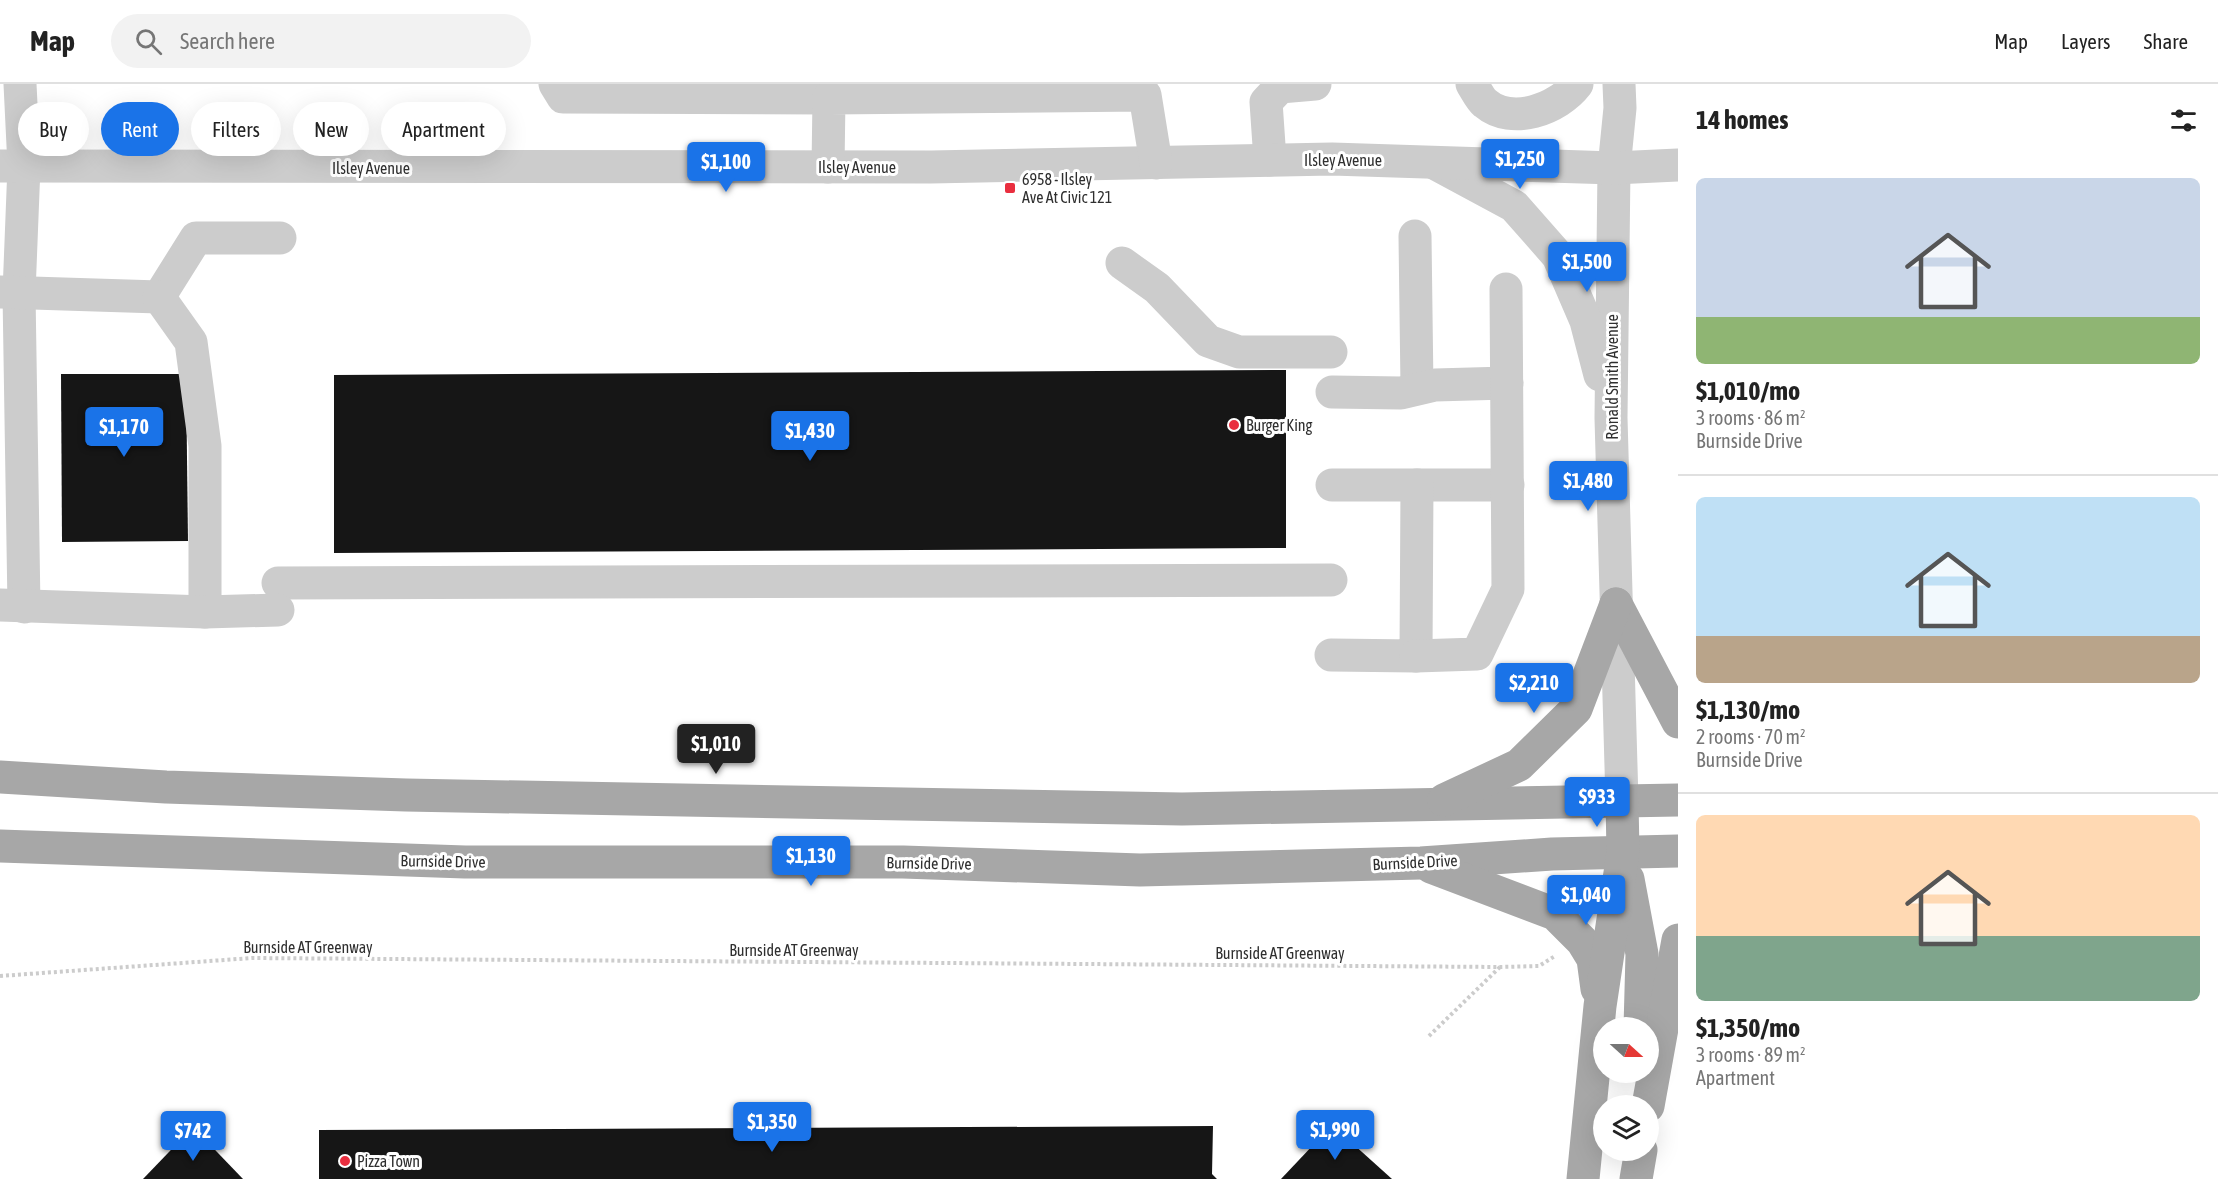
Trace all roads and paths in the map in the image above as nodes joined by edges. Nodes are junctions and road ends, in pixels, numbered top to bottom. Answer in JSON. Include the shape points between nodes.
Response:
{"nodes":[{"id":1,"x":20,"y":84,"type":"edge"},
{"id":2,"x":555,"y":84,"type":"edge"},
{"id":3,"x":1315,"y":84,"type":"edge"},
{"id":4,"x":1472,"y":84,"type":"edge"},
{"id":5,"x":1577,"y":84,"type":"edge"},
{"id":6,"x":1596,"y":84,"type":"edge"},
{"id":7,"x":1619,"y":84,"type":"edge"},
{"id":8,"x":1142,"y":89,"type":"edge"},
{"id":9,"x":1261,"y":93,"type":"edge"},
{"id":10,"x":829,"y":98,"type":"junction"},
{"id":11,"x":1270,"y":160,"type":"junction"},
{"id":12,"x":1429,"y":160,"type":"junction"},
{"id":13,"x":1156,"y":163,"type":"junction"},
{"id":14,"x":1678,"y":165,"type":"edge"},
{"id":15,"x":12,"y":166,"type":"edge"},
{"id":16,"x":828,"y":167,"type":"junction"},
{"id":17,"x":1604,"y":167,"type":"junction"},
{"id":18,"x":1415,"y":236,"type":"dead end"},
{"id":19,"x":280,"y":238,"type":"dead end"},
{"id":20,"x":1122,"y":263,"type":"dead end"},
{"id":21,"x":1506,"y":289,"type":"dead end"},
{"id":22,"x":9,"y":293,"type":"edge"},
{"id":23,"x":159,"y":297,"type":"junction"},
{"id":24,"x":1332,"y":352,"type":"dead end"},
{"id":25,"x":1507,"y":383,"type":"junction"},
{"id":26,"x":1417,"y":388,"type":"junction"},
{"id":27,"x":1332,"y":392,"type":"dead end"},
{"id":28,"x":1611,"y":418,"type":"junction"},
{"id":29,"x":1332,"y":485,"type":"dead end"},
{"id":30,"x":1417,"y":485,"type":"junction"},
{"id":31,"x":1508,"y":485,"type":"junction"},
{"id":32,"x":1331,"y":580,"type":"dead end"},
{"id":33,"x":1616,"y":604,"type":"junction"},
{"id":34,"x":12,"y":606,"type":"edge"},
{"id":35,"x":205,"y":612,"type":"junction"},
{"id":36,"x":1331,"y":655,"type":"dead end"},
{"id":37,"x":1416,"y":656,"type":"junction"},
{"id":38,"x":1678,"y":722,"type":"edge"},
{"id":39,"x":0,"y":777,"type":"edge"},
{"id":40,"x":1678,"y":800,"type":"edge"},
{"id":41,"x":1622,"y":801,"type":"junction"},
{"id":42,"x":1431,"y":806,"type":"junction"},
{"id":43,"x":0,"y":846,"type":"edge"},
{"id":44,"x":1678,"y":851,"type":"edge"},
{"id":45,"x":1623,"y":853,"type":"junction"},
{"id":46,"x":1421,"y":863,"type":"junction"},
{"id":47,"x":1678,"y":940,"type":"edge"},
{"id":48,"x":1582,"y":941,"type":"junction"},
{"id":49,"x":1500,"y":967,"type":"junction"},
{"id":50,"x":0,"y":976,"type":"edge"},
{"id":51,"x":1600,"y":1006,"type":"junction"},
{"id":52,"x":1640,"y":1017,"type":"edge"},
{"id":53,"x":1429,"y":1036,"type":"dead end"},
{"id":54,"x":1650,"y":1095,"type":"edge"},
{"id":55,"x":1638,"y":1161,"type":"edge"},
{"id":56,"x":1583,"y":1179,"type":"edge"},
{"id":57,"x":1636,"y":1179,"type":"edge"}],
"edges":[{"from":1,"to":15,"type":"street"},
{"from":2,"to":10,"type":"street","via":[[563,97]]},
{"from":3,"to":9,"type":"street"},
{"from":4,"to":5,"type":"street","via":[[1485,103],[1503,112],[1526,113],[1544,109]]},
{"from":6,"to":17,"type":"street"},
{"from":7,"to":17,"type":"street","via":[[1620,108]]},
{"from":8,"to":10,"type":"street"},
{"from":8,"to":13,"type":"street"},
{"from":9,"to":11,"type":"street"},
{"from":10,"to":16,"type":"street"},
{"from":11,"to":12,"type":"street","name":"Ilsley Avenue"},
{"from":11,"to":13,"type":"street","name":"Ilsley Avenue"},
{"from":12,"to":17,"type":"street","name":"Ilsley Avenue"},
{"from":12,"to":28,"type":"street","via":[[1514,206],[1557,256],[1586,321]]},
{"from":13,"to":16,"type":"street","name":"Ilsley Avenue"},
{"from":14,"to":17,"type":"street","name":"Ilsley Avenue"},
{"from":15,"to":16,"type":"street","name":"Ilsley Avenue"},
{"from":15,"to":22,"type":"street"},
{"from":17,"to":28,"type":"street","name":"Ronald Smith Avenue"},
{"from":18,"to":26,"type":"street"},
{"from":19,"to":23,"type":"street","via":[[196,238]]},
{"from":20,"to":24,"type":"street","via":[[1157,288],[1208,340],[1239,352]]},
{"from":21,"to":25,"type":"street"},
{"from":22,"to":23,"type":"street"},
{"from":22,"to":34,"type":"street"},
{"from":23,"to":35,"type":"street","via":[[191,342],[205,446]]},
{"from":25,"to":26,"type":"street"},
{"from":25,"to":31,"type":"street"},
{"from":26,"to":27,"type":"street","via":[[1401,393]]},
{"from":28,"to":33,"type":"street","name":"Ronald Smith Avenue"},
{"from":29,"to":30,"type":"street"},
{"from":30,"to":31,"type":"street"},
{"from":30,"to":37,"type":"street"},
{"from":31,"to":37,"type":"street","via":[[1508,589],[1478,654]]},
{"from":32,"to":35,"type":"street","via":[[278,597]]},
{"from":33,"to":38,"type":"main road"},
{"from":33,"to":41,"type":"street","name":"Ronald Smith Avenue"},
{"from":33,"to":42,"type":"main road","via":[[1576,709],[1519,765]]},
{"from":34,"to":35,"type":"street"},
{"from":36,"to":37,"type":"street"},
{"from":39,"to":42,"type":"main road","via":[[417,795],[1182,809]]},
{"from":40,"to":41,"type":"main road"},
{"from":41,"to":42,"type":"main road"},
{"from":41,"to":45,"type":"main road"},
{"from":43,"to":46,"type":"main road","name":"Burnside Drive","via":[[465,862],[903,862],[1140,870]]},
{"from":44,"to":45,"type":"main road","name":"Burnside Drive"},
{"from":45,"to":46,"type":"main road","name":"Burnside Drive"},
{"from":45,"to":51,"type":"main road"},
{"from":45,"to":52,"type":"main road","via":[[1642,954]]},
{"from":46,"to":48,"type":"main road","via":[[1555,914]]},
{"from":47,"to":54,"type":"main road"},
{"from":48,"to":49,"type":"path","name":"Burnside AT Greenway","via":[[1539,966]]},
{"from":48,"to":51,"type":"main road","via":[[1593,959]]},
{"from":49,"to":50,"type":"path","name":"Burnside AT Greenway","via":[[252,958]]},
{"from":49,"to":53,"type":"path"},
{"from":51,"to":56,"type":"main road"},
{"from":55,"to":57,"type":"main road"}]}
